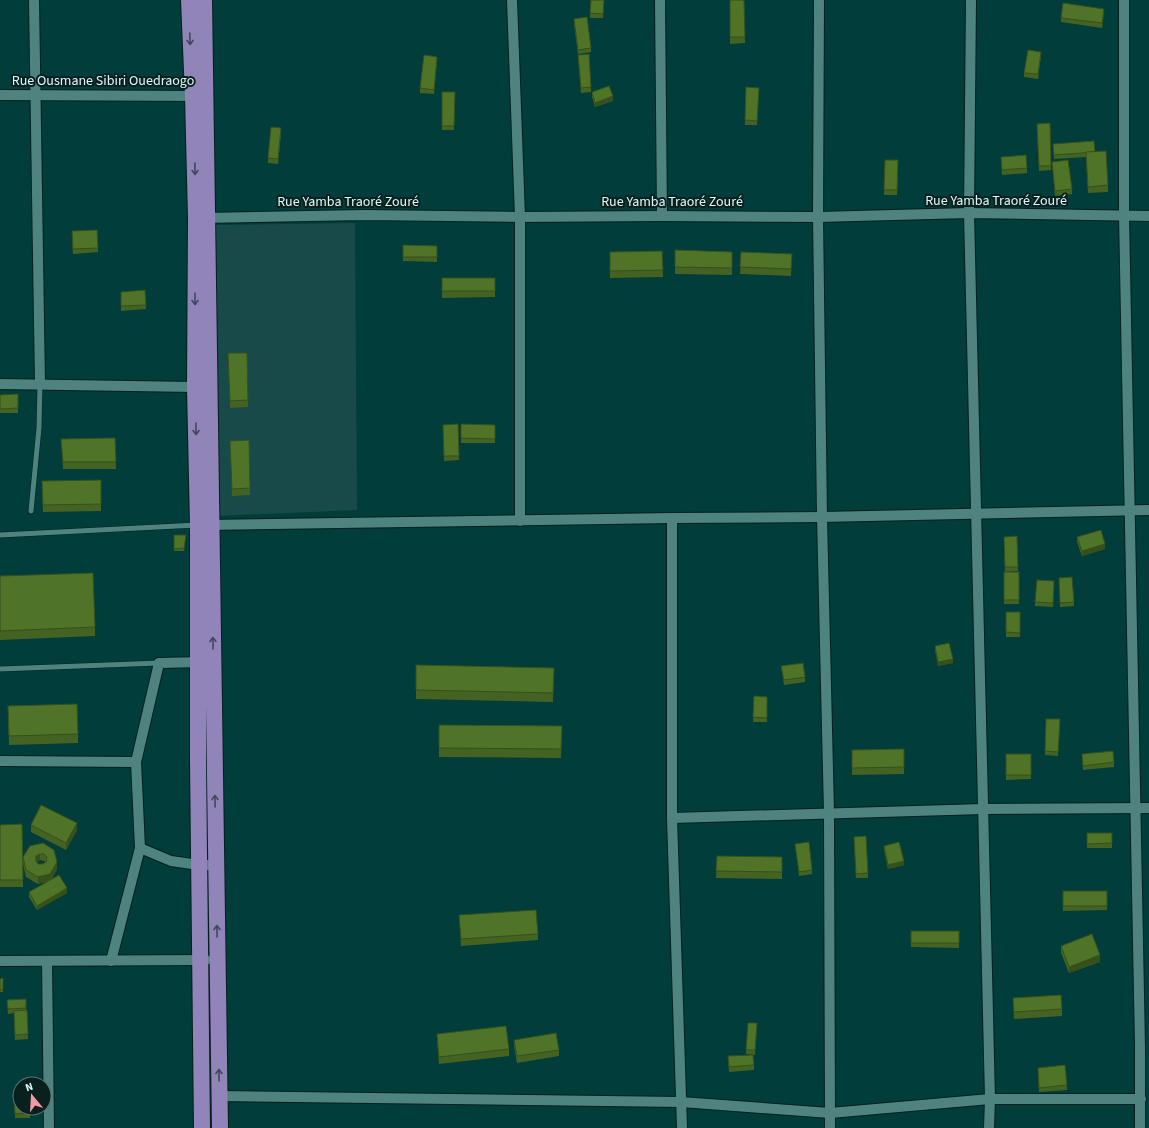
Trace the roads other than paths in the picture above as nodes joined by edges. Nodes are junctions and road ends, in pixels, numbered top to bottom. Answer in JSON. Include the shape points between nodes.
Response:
{"nodes":[{"id":1,"x":34,"y":0,"type":"edge"},
{"id":2,"x":189,"y":0,"type":"edge"},
{"id":3,"x":204,"y":0,"type":"edge"},
{"id":4,"x":512,"y":0,"type":"edge"},
{"id":5,"x":660,"y":0,"type":"edge"},
{"id":6,"x":819,"y":0,"type":"edge"},
{"id":7,"x":971,"y":0,"type":"edge"},
{"id":8,"x":1124,"y":0,"type":"edge"},
{"id":9,"x":0,"y":95,"type":"edge"},
{"id":10,"x":36,"y":95,"type":"junction"},
{"id":11,"x":199,"y":96,"type":"junction"},
{"id":12,"x":969,"y":213,"type":"junction"},
{"id":13,"x":1124,"y":215,"type":"junction"},
{"id":14,"x":662,"y":216,"type":"junction"},
{"id":15,"x":1149,"y":216,"type":"edge"},
{"id":16,"x":520,"y":217,"type":"junction"},
{"id":17,"x":818,"y":217,"type":"junction"},
{"id":18,"x":202,"y":218,"type":"junction"},
{"id":19,"x":0,"y":384,"type":"edge"},
{"id":20,"x":40,"y":384,"type":"junction"},
{"id":21,"x":195,"y":387,"type":"junction"},
{"id":22,"x":1130,"y":510,"type":"junction"},
{"id":23,"x":1149,"y":510,"type":"edge"},
{"id":24,"x":31,"y":511,"type":"dead end"},
{"id":25,"x":977,"y":514,"type":"junction"},
{"id":26,"x":822,"y":517,"type":"junction"},
{"id":27,"x":672,"y":518,"type":"junction"},
{"id":28,"x":520,"y":521,"type":"junction"},
{"id":29,"x":204,"y":525,"type":"junction"},
{"id":30,"x":0,"y":535,"type":"edge"},
{"id":31,"x":205,"y":662,"type":"junction"},
{"id":32,"x":159,"y":664,"type":"junction"},
{"id":33,"x":0,"y":668,"type":"edge"},
{"id":34,"x":0,"y":761,"type":"edge"},
{"id":35,"x":136,"y":762,"type":"junction"},
{"id":36,"x":1135,"y":808,"type":"junction"},
{"id":37,"x":1149,"y":808,"type":"edge"},
{"id":38,"x":983,"y":809,"type":"junction"},
{"id":39,"x":829,"y":813,"type":"junction"},
{"id":40,"x":672,"y":818,"type":"junction"},
{"id":41,"x":140,"y":848,"type":"junction"},
{"id":42,"x":199,"y":865,"type":"junction"},
{"id":43,"x":216,"y":865,"type":"junction"},
{"id":44,"x":201,"y":960,"type":"junction"},
{"id":45,"x":218,"y":960,"type":"junction"},
{"id":46,"x":0,"y":961,"type":"edge"},
{"id":47,"x":47,"y":961,"type":"junction"},
{"id":48,"x":111,"y":961,"type":"junction"},
{"id":49,"x":1144,"y":988,"type":"edge"},
{"id":50,"x":220,"y":1096,"type":"junction"},
{"id":51,"x":990,"y":1099,"type":"junction"},
{"id":52,"x":1141,"y":1099,"type":"junction"},
{"id":53,"x":681,"y":1102,"type":"junction"},
{"id":54,"x":830,"y":1113,"type":"junction"},
{"id":55,"x":49,"y":1128,"type":"edge"},
{"id":56,"x":202,"y":1128,"type":"edge"},
{"id":57,"x":220,"y":1128,"type":"edge"},
{"id":58,"x":682,"y":1128,"type":"edge"},
{"id":59,"x":830,"y":1128,"type":"edge"},
{"id":60,"x":989,"y":1128,"type":"edge"},
{"id":61,"x":1140,"y":1128,"type":"edge"}],
"edges":[{"from":1,"to":10,"type":"street"},
{"from":2,"to":11,"type":"main road","one_way":true},
{"from":3,"to":11,"type":"main road"},
{"from":4,"to":16,"type":"street"},
{"from":5,"to":14,"type":"street"},
{"from":6,"to":17,"type":"street"},
{"from":7,"to":12,"type":"street"},
{"from":8,"to":13,"type":"street"},
{"from":9,"to":10,"type":"street","name":"Rue Ousmane Sibiri Ouedraogo"},
{"from":10,"to":11,"type":"street","name":"Rue Ousmane Sibiri Ouedraogo"},
{"from":10,"to":20,"type":"street"},
{"from":11,"to":18,"type":"main road"},
{"from":12,"to":13,"type":"street","name":"Rue Yamba Traoré Zouré"},
{"from":12,"to":17,"type":"street","name":"Rue Yamba Traoré Zouré"},
{"from":12,"to":25,"type":"street"},
{"from":13,"to":15,"type":"street","name":"Rue Yamba Traoré Zouré"},
{"from":13,"to":22,"type":"street"},
{"from":14,"to":16,"type":"street","name":"Rue Yamba Traoré Zouré"},
{"from":14,"to":17,"type":"street","name":"Rue Yamba Traoré Zouré"},
{"from":16,"to":18,"type":"street","name":"Rue Yamba Traoré Zouré","via":[[364,215]]},
{"from":16,"to":28,"type":"street"},
{"from":17,"to":26,"type":"street"},
{"from":18,"to":21,"type":"main road","one_way":true},
{"from":18,"to":29,"type":"main road"},
{"from":19,"to":20,"type":"street"},
{"from":20,"to":21,"type":"street"},
{"from":20,"to":24,"type":"lane","via":[[39,428]]},
{"from":21,"to":29,"type":"main road","one_way":true},
{"from":22,"to":23,"type":"street"},
{"from":22,"to":25,"type":"street"},
{"from":22,"to":36,"type":"street"},
{"from":25,"to":26,"type":"street"},
{"from":25,"to":38,"type":"street"},
{"from":26,"to":27,"type":"street"},
{"from":26,"to":39,"type":"street"},
{"from":27,"to":28,"type":"street"},
{"from":27,"to":40,"type":"street"},
{"from":28,"to":29,"type":"street"},
{"from":29,"to":30,"type":"lane"},
{"from":29,"to":31,"type":"main road"},
{"from":31,"to":32,"type":"street"},
{"from":31,"to":42,"type":"main road"},
{"from":43,"to":31,"type":"main road","one_way":true},
{"from":32,"to":33,"type":"lane"},
{"from":32,"to":35,"type":"street"},
{"from":34,"to":35,"type":"street"},
{"from":35,"to":41,"type":"street"},
{"from":36,"to":37,"type":"street"},
{"from":36,"to":38,"type":"street"},
{"from":36,"to":49,"type":"street"},
{"from":38,"to":39,"type":"street"},
{"from":38,"to":51,"type":"street"},
{"from":39,"to":40,"type":"street"},
{"from":39,"to":54,"type":"street"},
{"from":40,"to":53,"type":"street"},
{"from":41,"to":42,"type":"street","via":[[171,861]]},
{"from":41,"to":48,"type":"street"},
{"from":42,"to":43,"type":"street"},
{"from":42,"to":44,"type":"main road"},
{"from":45,"to":43,"type":"main road","one_way":true},
{"from":44,"to":45,"type":"street"},
{"from":44,"to":48,"type":"street"},
{"from":44,"to":56,"type":"main road"},
{"from":50,"to":45,"type":"main road","one_way":true},
{"from":46,"to":47,"type":"street"},
{"from":47,"to":48,"type":"street"},
{"from":47,"to":55,"type":"street"},
{"from":49,"to":52,"type":"street"},
{"from":50,"to":53,"type":"street"},
{"from":50,"to":57,"type":"main road"},
{"from":51,"to":52,"type":"street"},
{"from":51,"to":54,"type":"street"},
{"from":51,"to":60,"type":"street"},
{"from":52,"to":61,"type":"street"},
{"from":53,"to":54,"type":"street"},
{"from":53,"to":58,"type":"street"},
{"from":54,"to":59,"type":"street"}]}
